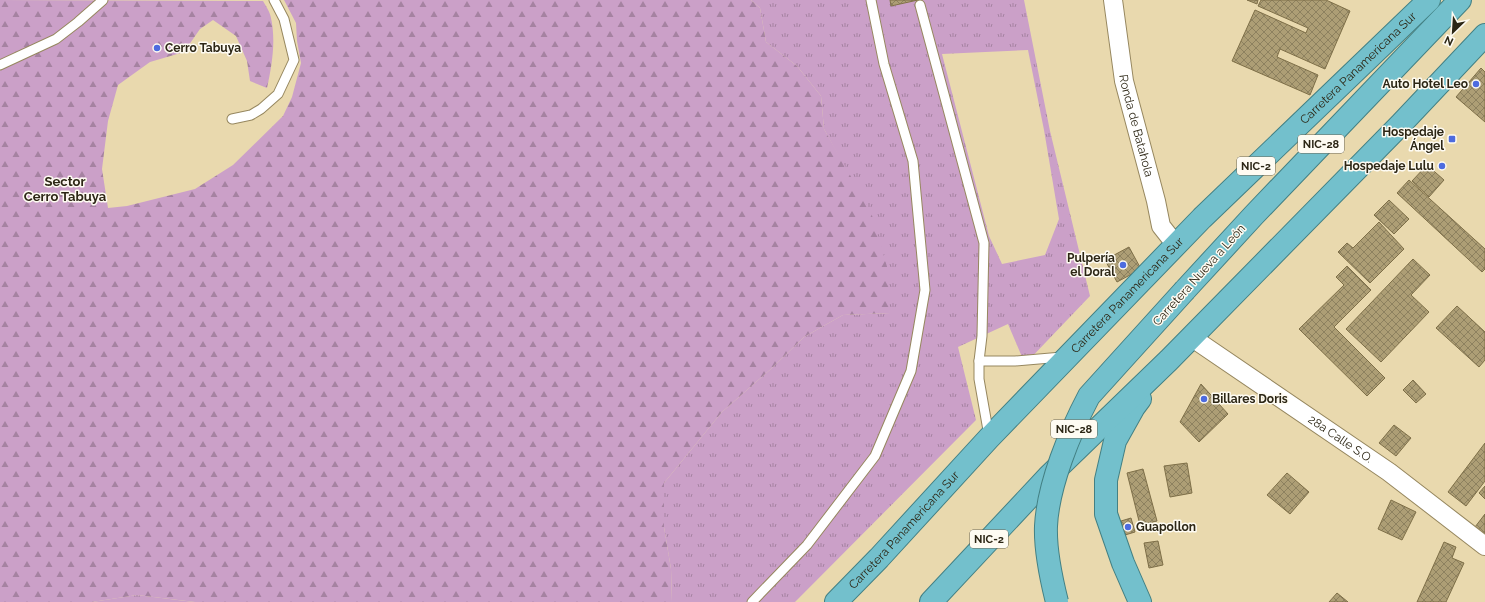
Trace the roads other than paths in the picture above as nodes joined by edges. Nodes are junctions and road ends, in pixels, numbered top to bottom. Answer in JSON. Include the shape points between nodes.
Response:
{"nodes":[{"id":1,"x":103,"y":0,"type":"edge"},
{"id":2,"x":274,"y":0,"type":"edge"},
{"id":3,"x":871,"y":0,"type":"edge"},
{"id":4,"x":1113,"y":0,"type":"edge"},
{"id":5,"x":1429,"y":0,"type":"edge"},
{"id":6,"x":1460,"y":0,"type":"edge"},
{"id":7,"x":920,"y":5,"type":"dead end"},
{"id":8,"x":1485,"y":35,"type":"edge"},
{"id":9,"x":0,"y":65,"type":"edge"},
{"id":10,"x":232,"y":119,"type":"dead end"},
{"id":11,"x":1176,"y":245,"type":"junction"},
{"id":12,"x":1191,"y":337,"type":"junction"},
{"id":13,"x":1068,"y":356,"type":"junction"},
{"id":14,"x":1169,"y":360,"type":"junction"},
{"id":15,"x":980,"y":361,"type":"junction"},
{"id":16,"x":989,"y":438,"type":"junction"},
{"id":17,"x":1485,"y":546,"type":"edge"},
{"id":18,"x":752,"y":602,"type":"edge"},
{"id":19,"x":836,"y":602,"type":"edge"},
{"id":20,"x":931,"y":602,"type":"edge"},
{"id":21,"x":1057,"y":602,"type":"edge"},
{"id":22,"x":1140,"y":602,"type":"edge"}],
"edges":[{"from":1,"to":9,"type":"lane","via":[[56,39]]},
{"from":2,"to":10,"type":"lane","via":[[284,19],[294,60],[278,94],[251,115]]},
{"from":3,"to":18,"type":"lane","via":[[884,64],[913,161],[925,290],[912,371],[875,456],[807,545]]},
{"from":4,"to":11,"type":"street","name":"Ronda de Batahola","via":[[1124,82],[1161,226]]},
{"from":5,"to":11,"type":"highway","name":"Carretera Panamericana Sur","number":"NIC-2"},
{"from":6,"to":21,"type":"highway","name":"Carretera Nueva a León","number":"NIC-28","bridge":true,"via":[[1254,215],[1089,396],[1061,460],[1050,499],[1046,527],[1049,572]]},
{"from":7,"to":15,"type":"lane","via":[[984,244]]},
{"from":8,"to":12,"type":"highway","number":"NIC-2"},
{"from":11,"to":13,"type":"highway","name":"Carretera Panamericana Sur","number":"NIC-2"},
{"from":12,"to":14,"type":"highway","number":"NIC-2"},
{"from":12,"to":17,"type":"street","name":"28a Calle S.O.","via":[[1389,472]]},
{"from":13,"to":15,"type":"lane"},
{"from":13,"to":16,"type":"highway","name":"Carretera Panamericana Sur","number":"NIC-2"},
{"from":14,"to":20,"type":"highway","number":"NIC-2","via":[[1048,477]]},
{"from":14,"to":22,"type":"highway","via":[[1134,407],[1116,441],[1106,480],[1106,514]]},
{"from":15,"to":16,"type":"lane","via":[[979,379]]},
{"from":16,"to":19,"type":"highway","name":"Carretera Panamericana Sur","number":"NIC-2"}]}
